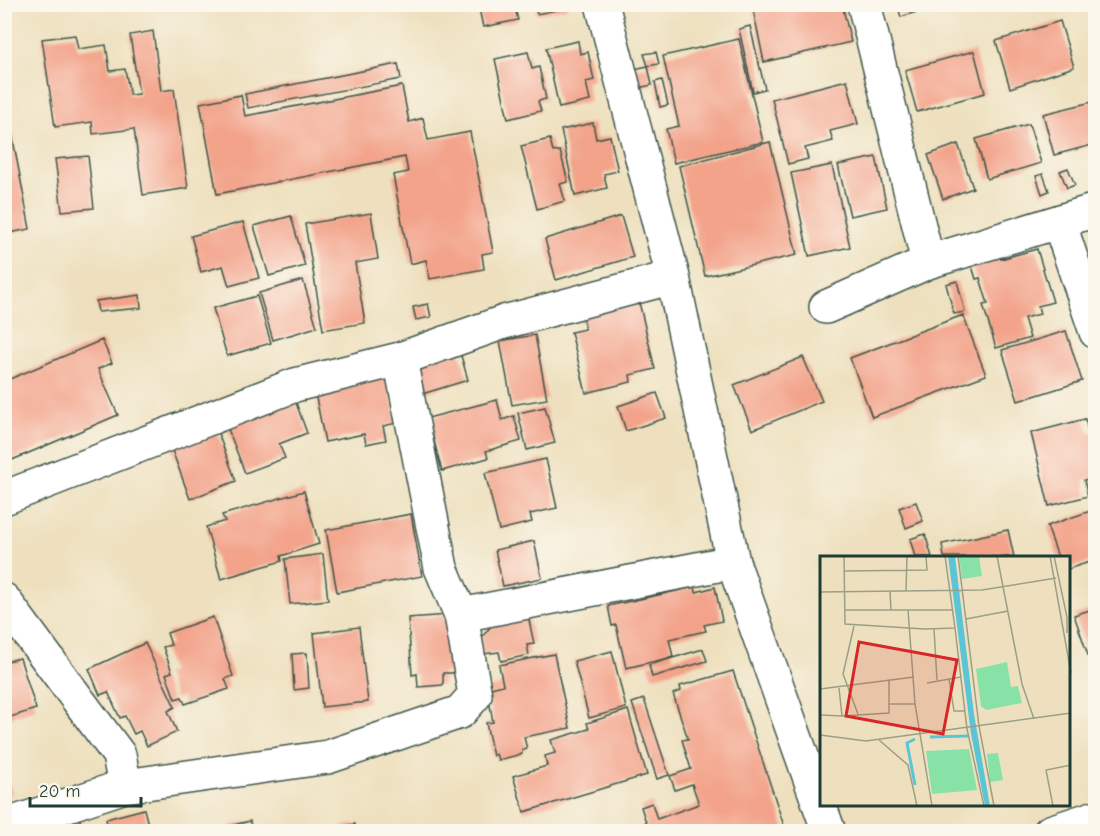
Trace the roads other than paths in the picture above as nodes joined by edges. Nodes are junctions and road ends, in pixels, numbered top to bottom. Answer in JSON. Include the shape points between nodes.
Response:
{"nodes":[{"id":1,"x":602,"y":4,"type":"edge"},
{"id":2,"x":864,"y":4,"type":"edge"},
{"id":3,"x":1095,"y":210,"type":"edge"},
{"id":4,"x":1059,"y":222,"type":"junction"},
{"id":5,"x":928,"y":262,"type":"junction"},
{"id":6,"x":673,"y":277,"type":"junction"},
{"id":7,"x":826,"y":308,"type":"dead end"},
{"id":8,"x":1095,"y":332,"type":"edge"},
{"id":9,"x":400,"y":359,"type":"junction"},
{"id":10,"x":4,"y":498,"type":"edge"},
{"id":11,"x":733,"y":562,"type":"junction"},
{"id":12,"x":4,"y":600,"type":"edge"},
{"id":13,"x":461,"y":615,"type":"junction"},
{"id":14,"x":125,"y":786,"type":"junction"},
{"id":15,"x":820,"y":806,"type":"edge"},
{"id":16,"x":820,"y":806,"type":"edge"},
{"id":17,"x":1095,"y":817,"type":"edge"},
{"id":18,"x":4,"y":826,"type":"edge"},
{"id":19,"x":829,"y":831,"type":"edge"},
{"id":20,"x":1050,"y":831,"type":"edge"}],
"edges":[{"from":1,"to":6,"type":"street"},
{"from":2,"to":5,"type":"street"},
{"from":3,"to":4,"type":"street"},
{"from":4,"to":5,"type":"street"},
{"from":4,"to":8,"type":"street"},
{"from":5,"to":7,"type":"street"},
{"from":6,"to":9,"type":"street","via":[[504,322]]},
{"from":6,"to":11,"type":"street"},
{"from":9,"to":10,"type":"street","via":[[296,385]]},
{"from":9,"to":13,"type":"street","via":[[441,568]]},
{"from":11,"to":13,"type":"street"},
{"from":11,"to":15,"type":"street"},
{"from":12,"to":14,"type":"street","via":[[119,755]]},
{"from":13,"to":14,"type":"street","via":[[475,695],[460,712],[328,757]]},
{"from":14,"to":18,"type":"street"},
{"from":16,"to":19,"type":"street"},
{"from":17,"to":20,"type":"street"}]}
